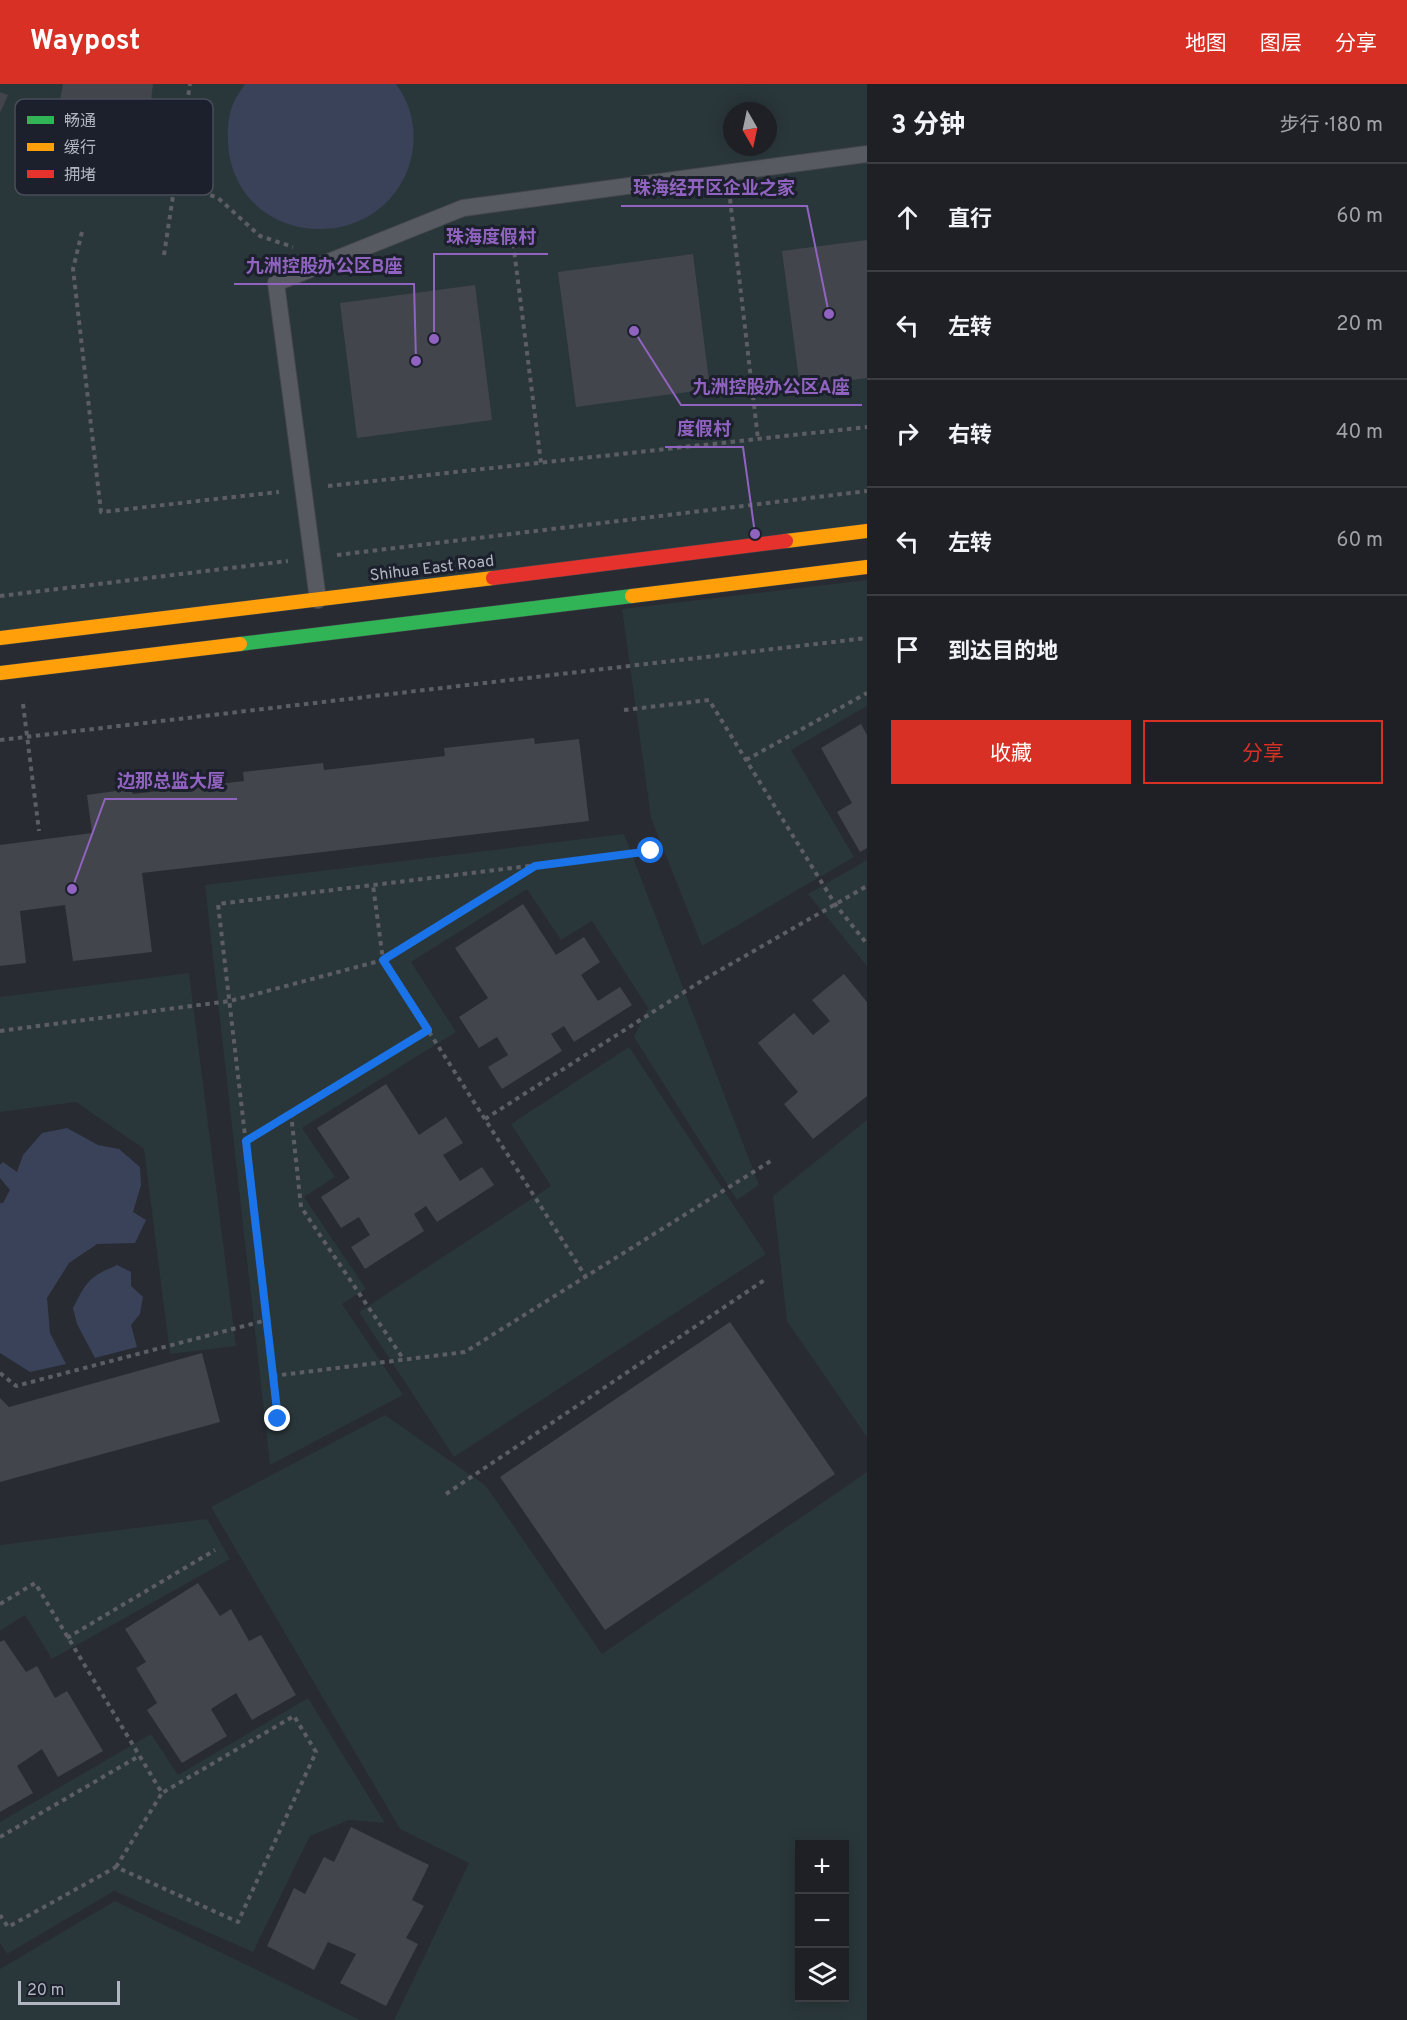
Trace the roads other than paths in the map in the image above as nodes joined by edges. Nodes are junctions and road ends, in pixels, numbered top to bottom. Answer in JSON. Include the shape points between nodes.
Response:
{"nodes":[{"id":1,"x":867,"y":154,"type":"edge"},
{"id":2,"x":867,"y":531,"type":"edge"},
{"id":3,"x":867,"y":567,"type":"edge"},
{"id":4,"x":318,"y":600,"type":"junction"},
{"id":5,"x":0,"y":638,"type":"edge"},
{"id":6,"x":0,"y":673,"type":"edge"}],
"edges":[{"from":1,"to":4,"type":"lane","via":[[463,208],[276,283]]},
{"from":2,"to":4,"type":"main road","name":"Shihua East Road"},
{"from":3,"to":6,"type":"main road"},
{"from":4,"to":5,"type":"main road","name":"Shihua East Road"}]}
